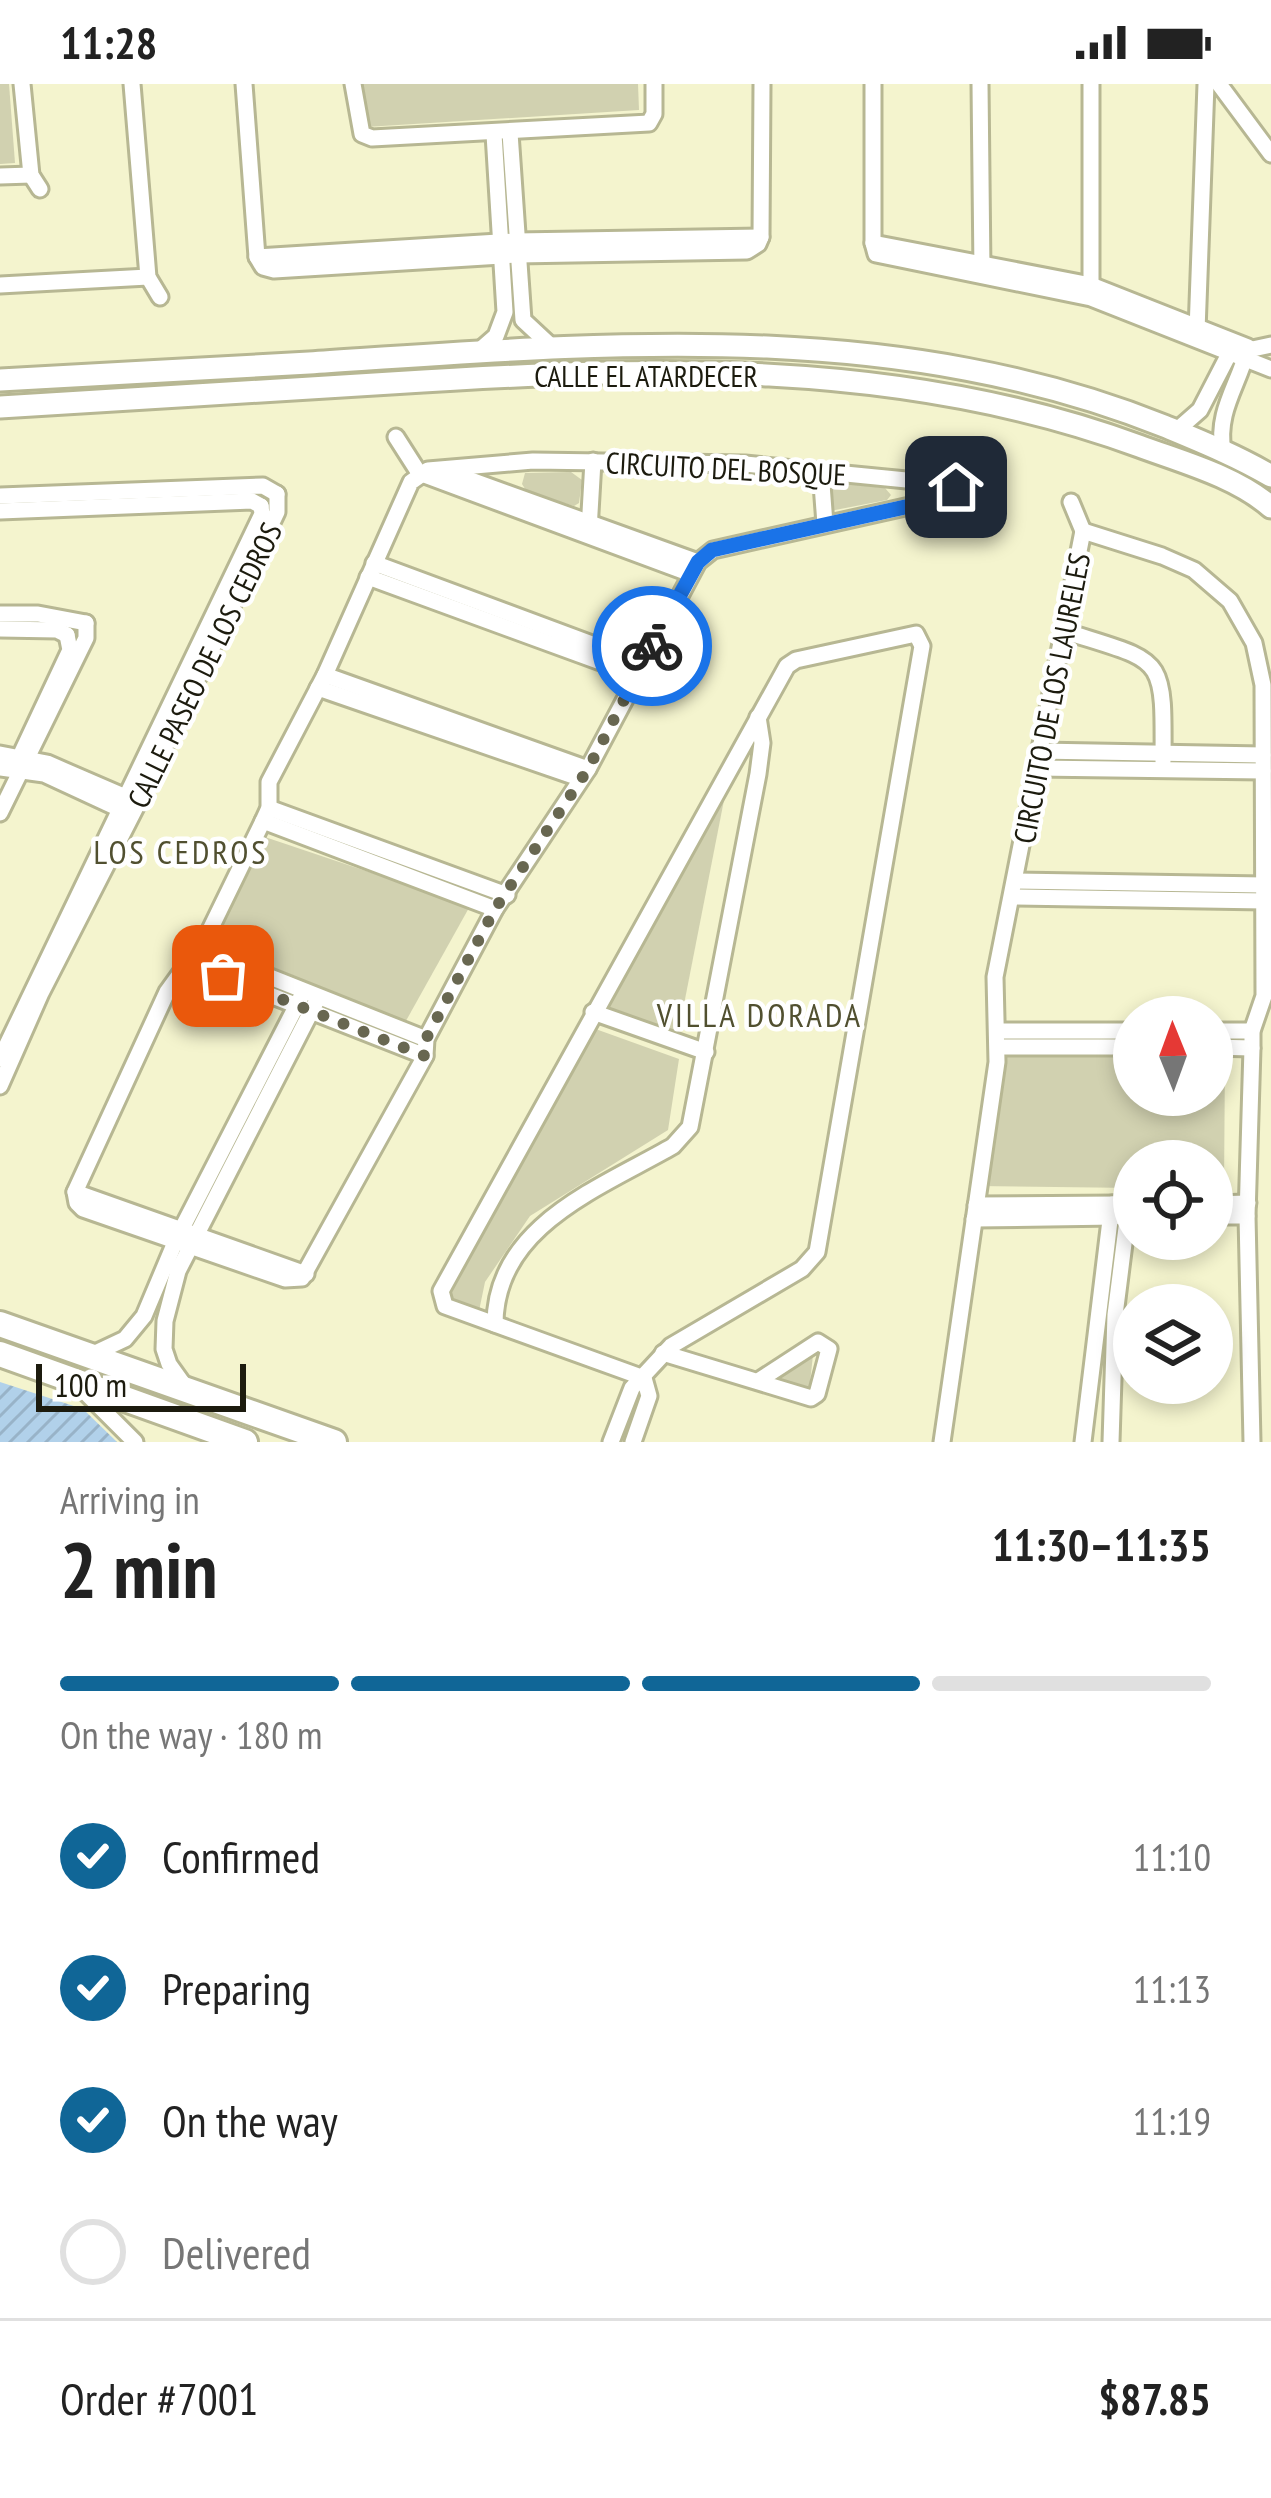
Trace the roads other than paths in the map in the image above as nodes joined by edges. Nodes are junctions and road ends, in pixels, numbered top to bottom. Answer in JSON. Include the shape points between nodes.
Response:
{"nodes":[{"id":1,"x":22,"y":84,"type":"edge"},
{"id":2,"x":132,"y":84,"type":"edge"},
{"id":3,"x":244,"y":84,"type":"edge"},
{"id":4,"x":353,"y":84,"type":"edge"},
{"id":5,"x":654,"y":84,"type":"edge"},
{"id":6,"x":762,"y":84,"type":"edge"},
{"id":7,"x":872,"y":84,"type":"edge"},
{"id":8,"x":980,"y":84,"type":"edge"},
{"id":9,"x":1091,"y":84,"type":"edge"},
{"id":10,"x":1206,"y":84,"type":"edge"},
{"id":11,"x":1219,"y":84,"type":"edge"},
{"id":12,"x":502,"y":133,"type":"junction"},
{"id":13,"x":1271,"y":154,"type":"edge"},
{"id":14,"x":0,"y":176,"type":"edge"},
{"id":15,"x":509,"y":249,"type":"junction"},
{"id":16,"x":982,"y":268,"type":"junction"},
{"id":17,"x":148,"y":277,"type":"junction"},
{"id":18,"x":0,"y":285,"type":"edge"},
{"id":19,"x":1091,"y":292,"type":"junction"},
{"id":20,"x":160,"y":297,"type":"dead end"},
{"id":21,"x":1197,"y":332,"type":"junction"},
{"id":22,"x":1271,"y":345,"type":"edge"},
{"id":23,"x":552,"y":347,"type":"junction"},
{"id":24,"x":480,"y":350,"type":"junction"},
{"id":25,"x":807,"y":350,"type":"junction"},
{"id":26,"x":1241,"y":354,"type":"junction"},
{"id":27,"x":309,"y":363,"type":"junction"},
{"id":28,"x":1271,"y":369,"type":"edge"},
{"id":29,"x":554,"y":373,"type":"junction"},
{"id":30,"x":803,"y":377,"type":"junction"},
{"id":31,"x":0,"y":380,"type":"edge"},
{"id":32,"x":311,"y":388,"type":"junction"},
{"id":33,"x":0,"y":407,"type":"edge"},
{"id":34,"x":1176,"y":431,"type":"junction"},
{"id":35,"x":396,"y":436,"type":"dead end"},
{"id":36,"x":1223,"y":451,"type":"junction"},
{"id":37,"x":593,"y":461,"type":"junction"},
{"id":38,"x":439,"y":469,"type":"junction"},
{"id":39,"x":821,"y":471,"type":"junction"},
{"id":40,"x":419,"y":473,"type":"junction"},
{"id":41,"x":1212,"y":474,"type":"junction"},
{"id":42,"x":1271,"y":476,"type":"edge"},
{"id":43,"x":277,"y":494,"type":"junction"},
{"id":44,"x":0,"y":496,"type":"edge"},
{"id":45,"x":82,"y":499,"type":"junction"},
{"id":46,"x":1071,"y":502,"type":"dead end"},
{"id":47,"x":261,"y":506,"type":"junction"},
{"id":48,"x":1271,"y":507,"type":"edge"},
{"id":49,"x":0,"y":511,"type":"edge"},
{"id":50,"x":825,"y":524,"type":"junction"},
{"id":51,"x":589,"y":530,"type":"junction"},
{"id":52,"x":1083,"y":531,"type":"junction"},
{"id":53,"x":694,"y":568,"type":"junction"},
{"id":54,"x":371,"y":570,"type":"junction"},
{"id":55,"x":0,"y":614,"type":"edge"},
{"id":56,"x":86,"y":623,"type":"junction"},
{"id":57,"x":0,"y":629,"type":"edge"},
{"id":58,"x":1064,"y":631,"type":"junction"},
{"id":59,"x":67,"y":635,"type":"junction"},
{"id":60,"x":201,"y":655,"type":"junction"},
{"id":61,"x":639,"y":669,"type":"junction"},
{"id":62,"x":322,"y":681,"type":"junction"},
{"id":63,"x":758,"y":716,"type":"junction"},
{"id":64,"x":0,"y":754,"type":"edge"},
{"id":65,"x":1038,"y":760,"type":"junction"},
{"id":66,"x":1163,"y":761,"type":"junction"},
{"id":67,"x":1263,"y":763,"type":"junction"},
{"id":68,"x":17,"y":766,"type":"edge"},
{"id":69,"x":584,"y":774,"type":"junction"},
{"id":70,"x":128,"y":806,"type":"junction"},
{"id":71,"x":0,"y":812,"type":"edge"},
{"id":72,"x":266,"y":814,"type":"junction"},
{"id":73,"x":375,"y":854,"type":"junction"},
{"id":74,"x":1014,"y":889,"type":"junction"},
{"id":75,"x":1264,"y":893,"type":"junction"},
{"id":76,"x":507,"y":895,"type":"junction"},
{"id":77,"x":495,"y":909,"type":"junction"},
{"id":78,"x":191,"y":955,"type":"junction"},
{"id":79,"x":36,"y":991,"type":"junction"},
{"id":80,"x":307,"y":1002,"type":"junction"},
{"id":81,"x":593,"y":1012,"type":"junction"},
{"id":82,"x":1233,"y":1035,"type":"edge"},
{"id":83,"x":999,"y":1039,"type":"junction"},
{"id":84,"x":1113,"y":1039,"type":"edge"},
{"id":85,"x":1252,"y":1039,"type":"junction"},
{"id":86,"x":1233,"y":1043,"type":"edge"},
{"id":87,"x":425,"y":1048,"type":"junction"},
{"id":88,"x":706,"y":1052,"type":"junction"},
{"id":89,"x":0,"y":1059,"type":"edge"},
{"id":90,"x":0,"y":1086,"type":"edge"},
{"id":91,"x":1233,"y":1208,"type":"edge"},
{"id":92,"x":1113,"y":1210,"type":"edge"},
{"id":93,"x":1248,"y":1210,"type":"junction"},
{"id":94,"x":975,"y":1212,"type":"junction"},
{"id":95,"x":1233,"y":1212,"type":"edge"},
{"id":96,"x":185,"y":1237,"type":"junction"},
{"id":97,"x":1114,"y":1260,"type":"edge"},
{"id":98,"x":1120,"y":1260,"type":"edge"},
{"id":99,"x":165,"y":1287,"type":"junction"},
{"id":100,"x":0,"y":1324,"type":"edge"},
{"id":101,"x":495,"y":1324,"type":"junction"},
{"id":102,"x":663,"y":1353,"type":"junction"},
{"id":103,"x":0,"y":1354,"type":"edge"},
{"id":104,"x":92,"y":1355,"type":"junction"},
{"id":105,"x":644,"y":1378,"type":"junction"},
{"id":106,"x":72,"y":1379,"type":"junction"},
{"id":107,"x":758,"y":1381,"type":"junction"},
{"id":108,"x":1090,"y":1381,"type":"junction"},
{"id":109,"x":1111,"y":1382,"type":"junction"},
{"id":110,"x":188,"y":1389,"type":"junction"},
{"id":111,"x":135,"y":1442,"type":"edge"},
{"id":112,"x":245,"y":1442,"type":"edge"},
{"id":113,"x":334,"y":1442,"type":"edge"},
{"id":114,"x":611,"y":1442,"type":"edge"},
{"id":115,"x":633,"y":1442,"type":"edge"},
{"id":116,"x":942,"y":1442,"type":"edge"},
{"id":117,"x":1083,"y":1442,"type":"edge"},
{"id":118,"x":1111,"y":1442,"type":"edge"},
{"id":119,"x":1252,"y":1442,"type":"edge"}],
"edges":[{"from":1,"to":14,"type":"street","via":[[35,182]]},
{"from":2,"to":17,"type":"street"},
{"from":3,"to":15,"type":"street","via":[[257,257]]},
{"from":4,"to":12,"type":"street","via":[[366,137]]},
{"from":5,"to":12,"type":"street","via":[[649,123]]},
{"from":6,"to":15,"type":"street","via":[[761,237],[753,248]]},
{"from":7,"to":16,"type":"street","via":[[873,243],[881,256]]},
{"from":8,"to":16,"type":"street"},
{"from":9,"to":19,"type":"street"},
{"from":10,"to":21,"type":"street"},
{"from":11,"to":13,"type":"street"},
{"from":12,"to":15,"type":"street"},
{"from":15,"to":23,"type":"street","via":[[523,320]]},
{"from":15,"to":24,"type":"street","via":[[505,312]]},
{"from":16,"to":19,"type":"street"},
{"from":17,"to":18,"type":"street"},
{"from":17,"to":20,"type":"street"},
{"from":19,"to":21,"type":"street"},
{"from":21,"to":26,"type":"street"},
{"from":22,"to":26,"type":"street"},
{"from":23,"to":24,"type":"street","name":"CALLE EL ATARDECER"},
{"from":23,"to":25,"type":"street","name":"CALLE EL ATARDECER"},
{"from":23,"to":29,"type":"street"},
{"from":24,"to":27,"type":"street","name":"CALLE EL ATARDECER"},
{"from":25,"to":30,"type":"street"},
{"from":25,"to":34,"type":"street","name":"CALLE EL ATARDECER","via":[[994,373]]},
{"from":26,"to":28,"type":"street"},
{"from":26,"to":34,"type":"street"},
{"from":26,"to":36,"type":"street","via":[[1224,407]]},
{"from":27,"to":31,"type":"street","name":"CALLE EL ATARDECER"},
{"from":27,"to":32,"type":"street"},
{"from":29,"to":30,"type":"street","name":"CALLE EL ATARDECER"},
{"from":29,"to":32,"type":"street","name":"CALLE EL ATARDECER"},
{"from":30,"to":41,"type":"street","name":"CALLE EL ATARDECER","via":[[1030,410]]},
{"from":32,"to":33,"type":"street","name":"CALLE EL ATARDECER"},
{"from":34,"to":36,"type":"street","name":"CALLE EL ATARDECER"},
{"from":35,"to":40,"type":"street"},
{"from":36,"to":41,"type":"street"},
{"from":36,"to":42,"type":"street","name":"CALLE EL ATARDECER"},
{"from":37,"to":38,"type":"street","name":"CIRCUITO DEL BOSQUE"},
{"from":37,"to":39,"type":"street","name":"CIRCUITO DEL BOSQUE"},
{"from":37,"to":51,"type":"street"},
{"from":38,"to":40,"type":"street","name":"CIRCUITO DEL BOSQUE"},
{"from":38,"to":51,"type":"street"},
{"from":39,"to":50,"type":"street"},
{"from":39,"to":50,"type":"street","name":"CIRCUITO DEL BOSQUE","via":[[958,490]]},
{"from":40,"to":51,"type":"street"},
{"from":40,"to":54,"type":"street"},
{"from":41,"to":48,"type":"street","name":"CALLE EL ATARDECER"},
{"from":43,"to":45,"type":"street","name":"CALLE PASEO DE LOS CEDROS","via":[[263,487]]},
{"from":43,"to":47,"type":"street"},
{"from":43,"to":60,"type":"street","name":"CALLE PASEO DE LOS CEDROS","via":[[278,512]]},
{"from":44,"to":45,"type":"street","name":"CALLE PASEO DE LOS CEDROS"},
{"from":45,"to":47,"type":"street","name":"CALLE PASEO DE LOS CEDROS"},
{"from":45,"to":49,"type":"street","name":"CALLE PASEO DE LOS CEDROS"},
{"from":46,"to":52,"type":"street"},
{"from":47,"to":60,"type":"street","name":"CALLE PASEO DE LOS CEDROS"},
{"from":50,"to":53,"type":"street","name":"CIRCUITO DEL BOSQUE","via":[[712,550]]},
{"from":51,"to":53,"type":"street"},
{"from":52,"to":58,"type":"street","name":"CIRCUITO DE LOS LAURELES"},
{"from":52,"to":67,"type":"street","name":"CIRCUITO DE LOS LAURELES","via":[[1180,562],[1230,601],[1259,657]]},
{"from":53,"to":61,"type":"street"},
{"from":54,"to":61,"type":"street"},
{"from":54,"to":62,"type":"street"},
{"from":55,"to":56,"type":"street"},
{"from":56,"to":59,"type":"street"},
{"from":56,"to":68,"type":"street","via":[[86,638]]},
{"from":57,"to":59,"type":"street"},
{"from":58,"to":65,"type":"street","name":"CIRCUITO DE LOS LAURELES"},
{"from":58,"to":66,"type":"street","via":[[1134,653],[1154,668],[1162,686]]},
{"from":59,"to":68,"type":"street","via":[[70,650]]},
{"from":60,"to":70,"type":"street","name":"CALLE PASEO DE LOS CEDROS"},
{"from":61,"to":69,"type":"street"},
{"from":62,"to":69,"type":"street"},
{"from":62,"to":72,"type":"street","via":[[269,782]]},
{"from":63,"to":81,"type":"street"},
{"from":63,"to":88,"type":"street","via":[[758,774]]},
{"from":63,"to":102,"type":"street","via":[[791,663],[921,638],[817,1252]]},
{"from":64,"to":68,"type":"street"},
{"from":65,"to":66,"type":"street"},
{"from":65,"to":74,"type":"street","name":"CIRCUITO DE LOS LAURELES"},
{"from":66,"to":67,"type":"street"},
{"from":67,"to":75,"type":"street","name":"CIRCUITO DE LOS LAURELES"},
{"from":68,"to":70,"type":"street"},
{"from":68,"to":71,"type":"street"},
{"from":69,"to":76,"type":"street"},
{"from":70,"to":79,"type":"street","name":"CALLE PASEO DE LOS CEDROS"},
{"from":72,"to":73,"type":"street"},
{"from":72,"to":78,"type":"street"},
{"from":73,"to":76,"type":"street"},
{"from":73,"to":77,"type":"street"},
{"from":74,"to":75,"type":"street"},
{"from":74,"to":83,"type":"street","name":"CIRCUITO DE LOS LAURELES","via":[[995,977]]},
{"from":75,"to":85,"type":"street","name":"CIRCUITO DE LOS LAURELES","via":[[1264,996]]},
{"from":76,"to":77,"type":"street"},
{"from":77,"to":87,"type":"street"},
{"from":78,"to":80,"type":"street"},
{"from":78,"to":96,"type":"street","via":[[75,1192],[83,1209]]},
{"from":79,"to":89,"type":"street","name":"CALLE PASEO DE LOS CEDROS"},
{"from":79,"to":90,"type":"street","name":"CALLE PASEO DE LOS CEDROS"},
{"from":80,"to":87,"type":"street"},
{"from":80,"to":96,"type":"street"},
{"from":81,"to":88,"type":"street"},
{"from":81,"to":101,"type":"street","via":[[441,1291],[445,1306]]},
{"from":82,"to":85,"type":"street"},
{"from":83,"to":84,"type":"street"},
{"from":83,"to":94,"type":"street","name":"CIRCUITO DE LOS LAURELES"},
{"from":85,"to":86,"type":"street"},
{"from":85,"to":93,"type":"street","name":"CIRCUITO DE LOS LAURELES"},
{"from":87,"to":96,"type":"street","via":[[306,1274],[285,1279]]},
{"from":88,"to":101,"type":"street","via":[[686,1135],[536,1229],[501,1281]]},
{"from":91,"to":93,"type":"street"},
{"from":92,"to":94,"type":"street"},
{"from":93,"to":95,"type":"street"},
{"from":93,"to":119,"type":"street","name":"CIRCUITO DE LOS LAURELES"},
{"from":94,"to":116,"type":"street","name":"CIRCUITO DE LOS LAURELES"},
{"from":96,"to":99,"type":"street"},
{"from":97,"to":108,"type":"street"},
{"from":98,"to":109,"type":"street"},
{"from":99,"to":104,"type":"street","via":[[138,1326]]},
{"from":99,"to":110,"type":"street","via":[[164,1349]]},
{"from":100,"to":104,"type":"main road"},
{"from":101,"to":105,"type":"street"},
{"from":102,"to":105,"type":"street"},
{"from":102,"to":107,"type":"street"},
{"from":103,"to":106,"type":"main road"},
{"from":104,"to":110,"type":"main road"},
{"from":105,"to":114,"type":"street","via":[[632,1388]]},
{"from":105,"to":115,"type":"street","via":[[649,1396]]},
{"from":106,"to":111,"type":"street"},
{"from":106,"to":112,"type":"main road"},
{"from":107,"to":107,"type":"street","via":[[815,1397],[829,1349],[818,1342]]},
{"from":108,"to":109,"type":"street"},
{"from":108,"to":117,"type":"street"},
{"from":109,"to":118,"type":"street"},
{"from":110,"to":113,"type":"main road"}]}
